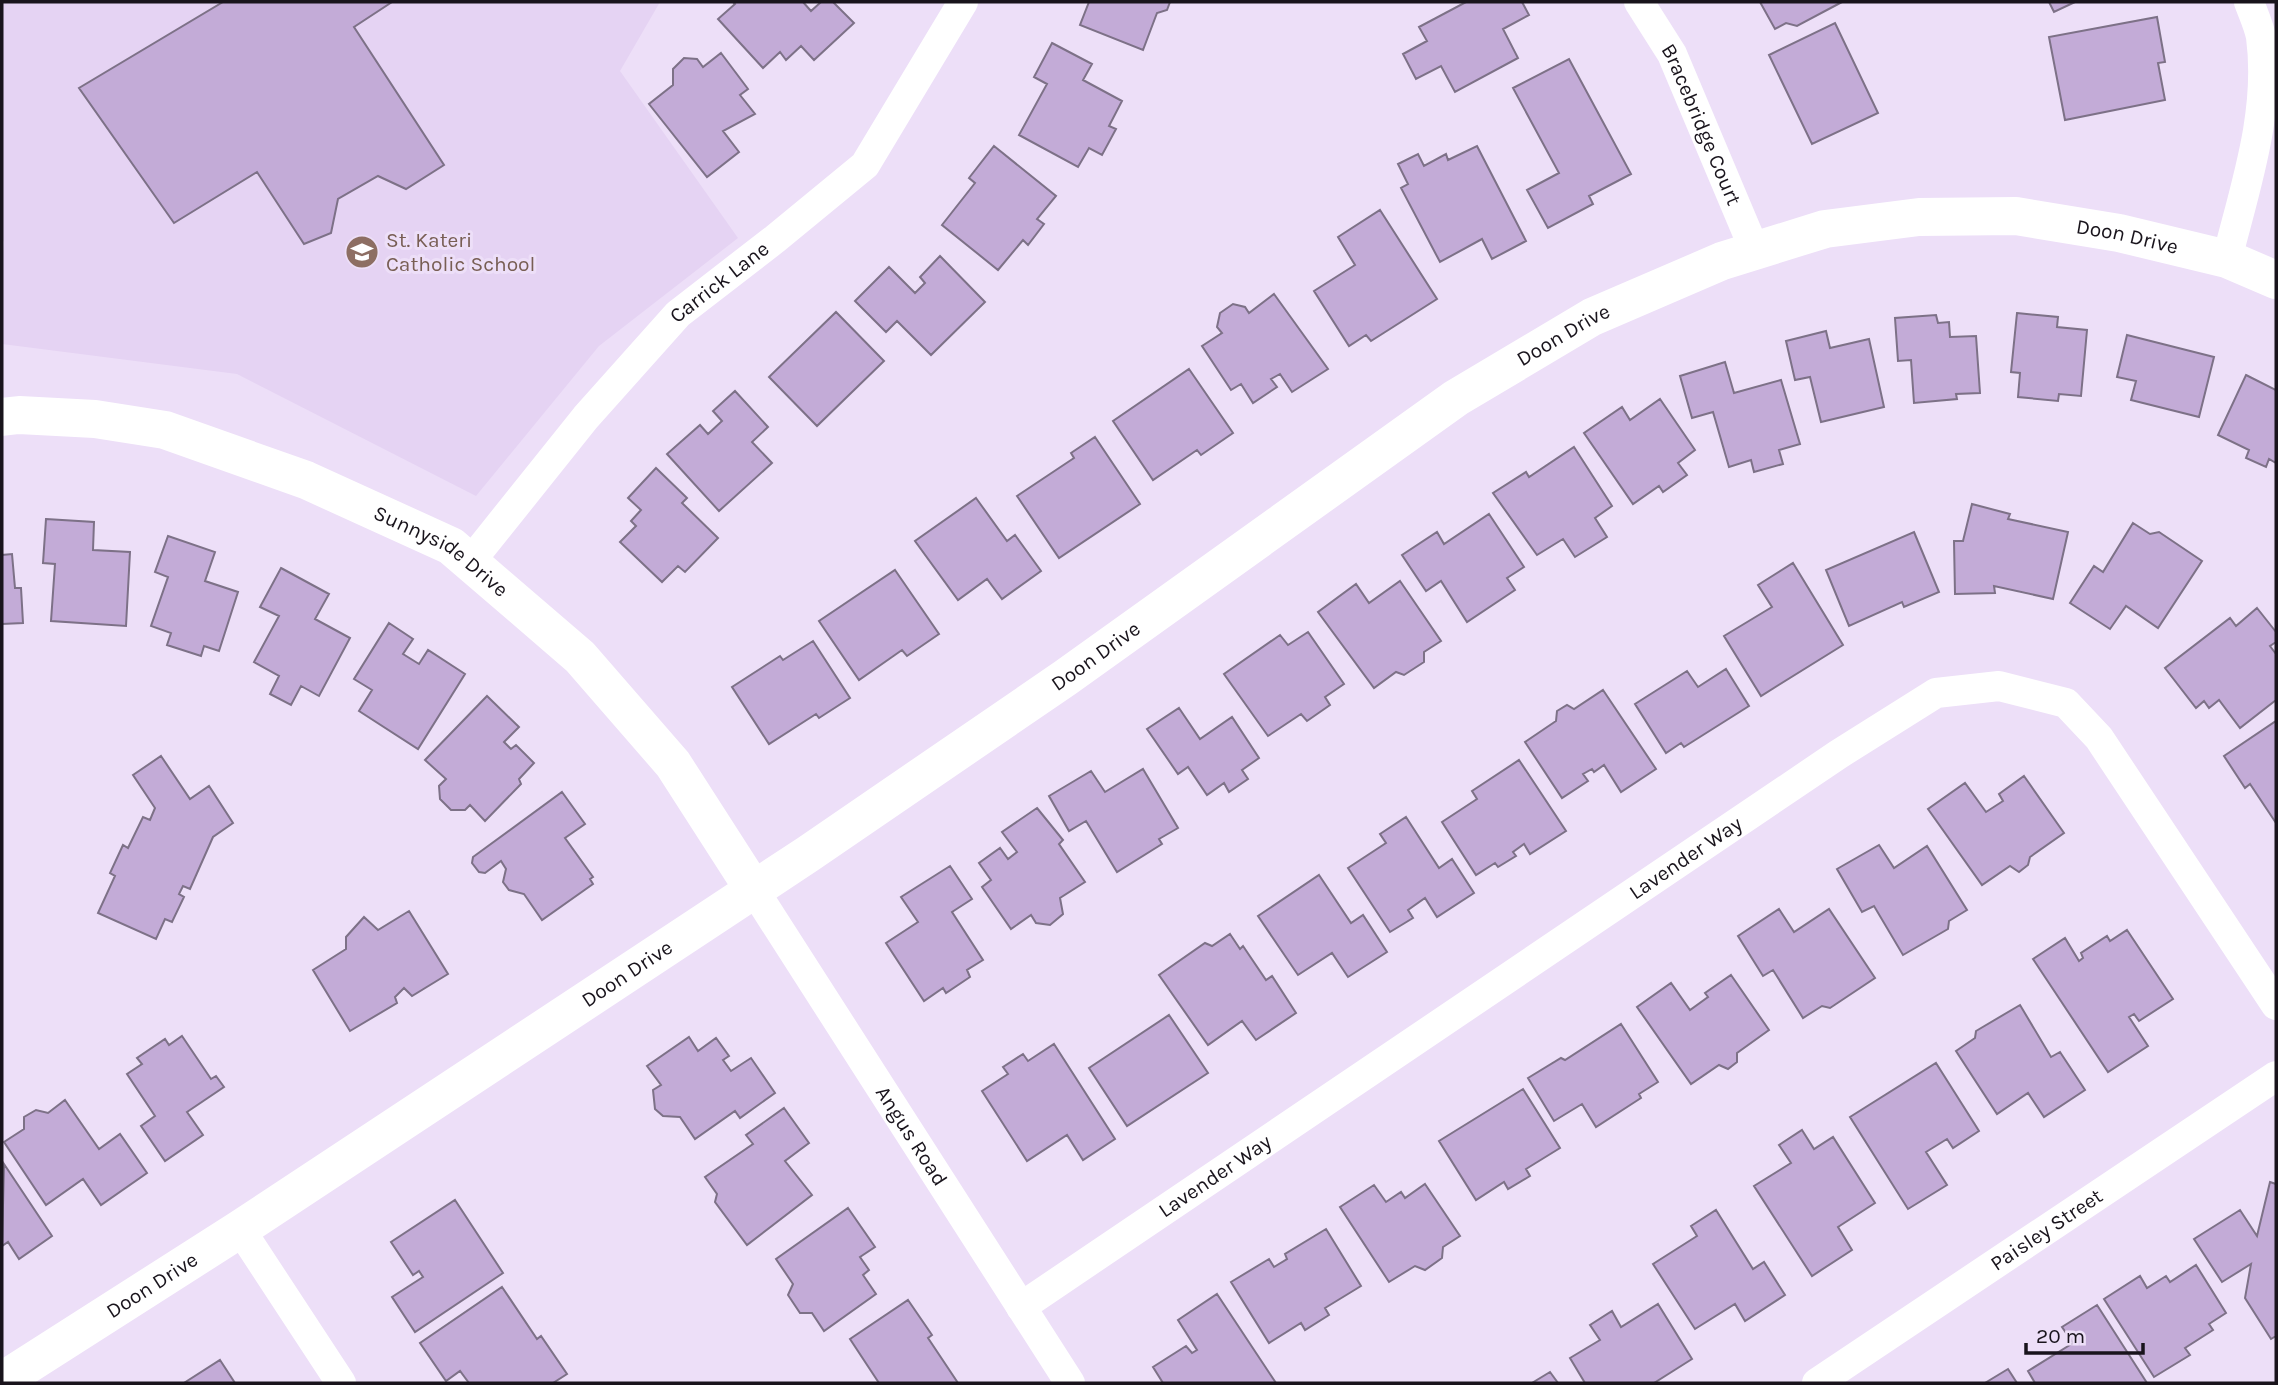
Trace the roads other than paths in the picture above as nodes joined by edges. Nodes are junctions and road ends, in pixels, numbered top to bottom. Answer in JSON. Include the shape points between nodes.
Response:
{"nodes":[{"id":1,"x":963,"y":2,"type":"edge"},
{"id":2,"x":1639,"y":2,"type":"edge"},
{"id":3,"x":2249,"y":2,"type":"edge"},
{"id":4,"x":1755,"y":251,"type":"junction"},
{"id":5,"x":2227,"y":259,"type":"junction"},
{"id":6,"x":2276,"y":280,"type":"edge"},
{"id":7,"x":2,"y":417,"type":"edge"},
{"id":8,"x":470,"y":562,"type":"junction"},
{"id":9,"x":754,"y":890,"type":"junction"},
{"id":10,"x":2276,"y":1005,"type":"edge"},
{"id":11,"x":2276,"y":1076,"type":"edge"},
{"id":12,"x":240,"y":1229,"type":"junction"},
{"id":13,"x":1021,"y":1307,"type":"junction"},
{"id":14,"x":2,"y":1381,"type":"edge"},
{"id":15,"x":341,"y":1383,"type":"edge"},
{"id":16,"x":1070,"y":1383,"type":"edge"},
{"id":17,"x":1817,"y":1383,"type":"edge"}],
"edges":[{"from":1,"to":8,"type":"street","name":"Carrick Lane","via":[[865,165],[678,314],[586,417]]},
{"from":2,"to":4,"type":"street","name":"Bracebridge Court","via":[[1672,54]]},
{"from":3,"to":5,"type":"street","via":[[2261,36],[2262,103]]},
{"from":4,"to":5,"type":"street","name":"Doon Drive","via":[[1825,229],[1919,217],[2016,216],[2119,233]]},
{"from":4,"to":9,"type":"street","name":"Doon Drive","via":[[1592,317],[1456,398],[1065,678]]},
{"from":5,"to":6,"type":"street","name":"Doon Drive"},
{"from":7,"to":8,"type":"street","name":"Sunnyside Drive","via":[[95,419],[165,430],[306,480],[451,546]]},
{"from":8,"to":9,"type":"street","name":"Sunnyside Drive","via":[[580,657],[673,764]]},
{"from":9,"to":12,"type":"street","name":"Doon Drive"},
{"from":9,"to":13,"type":"street","name":"Angus Road"},
{"from":10,"to":13,"type":"street","name":"Lavender Way","via":[[2099,738],[2066,703],[1999,686],[1936,693]]},
{"from":11,"to":17,"type":"street","name":"Paisley Street"},
{"from":12,"to":14,"type":"street","name":"Doon Drive"},
{"from":12,"to":15,"type":"street"},
{"from":13,"to":16,"type":"street","name":"Angus Road"}]}
